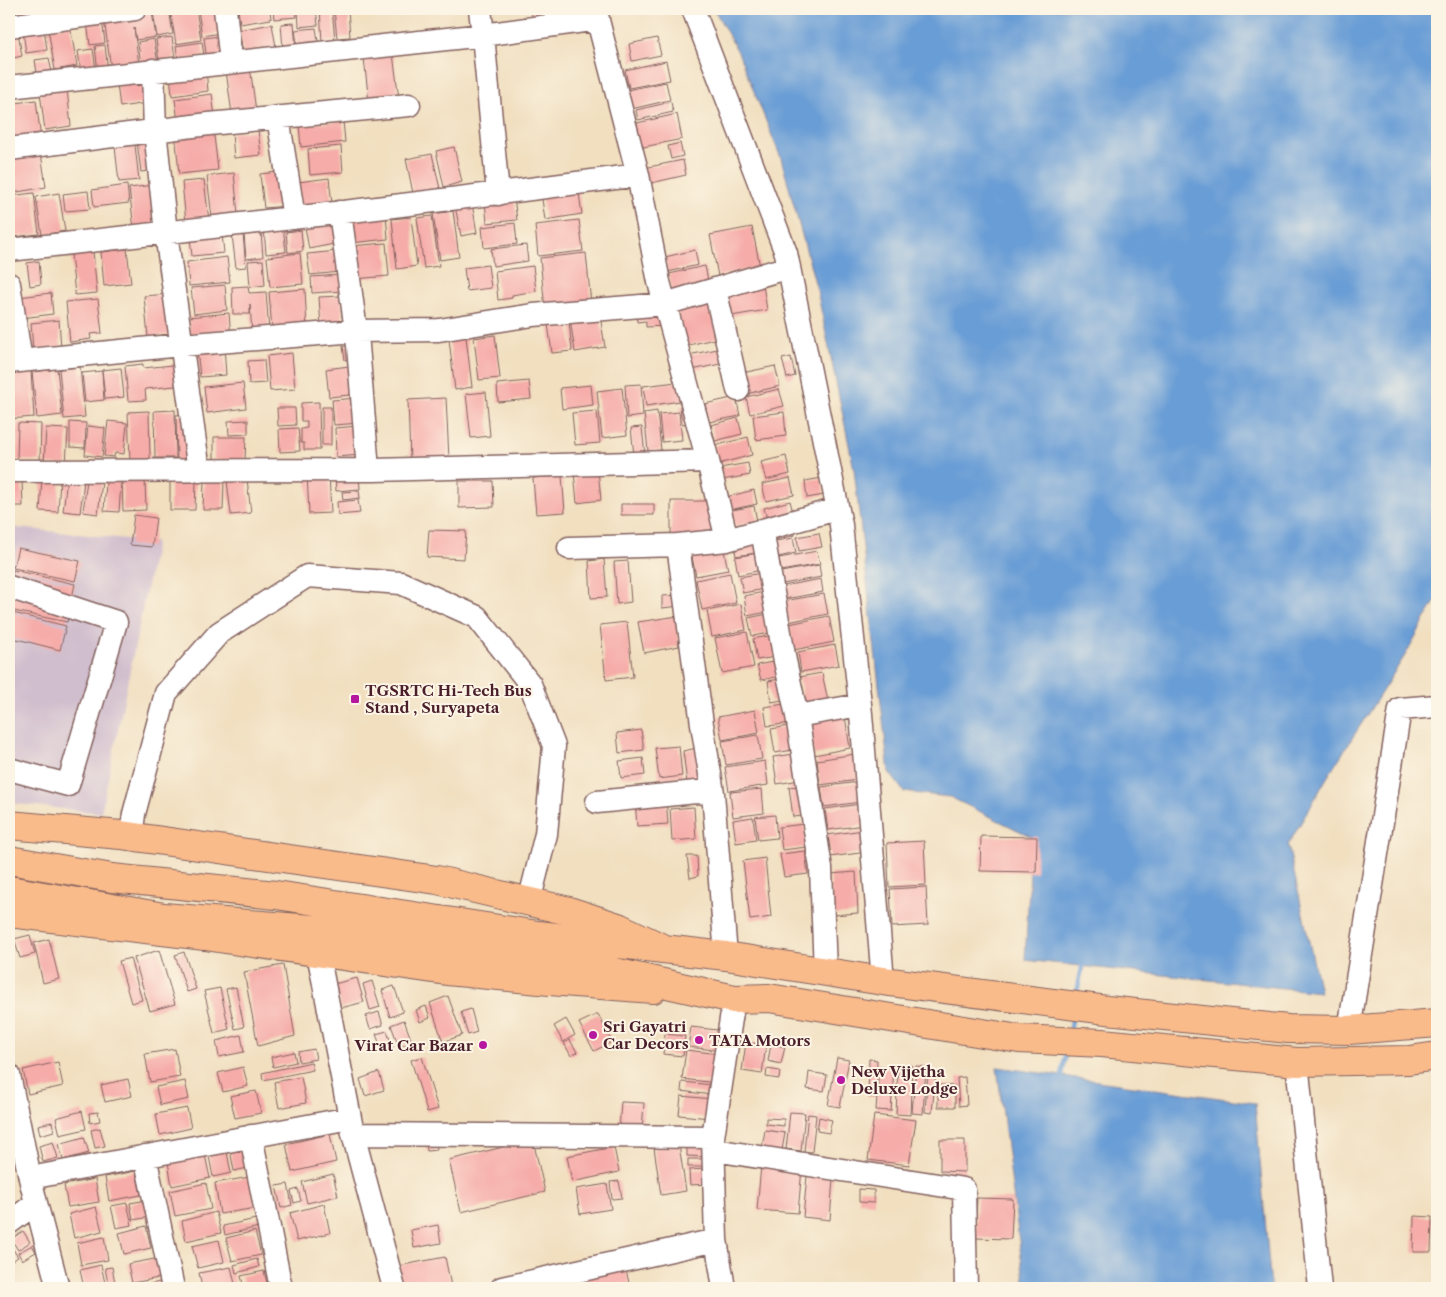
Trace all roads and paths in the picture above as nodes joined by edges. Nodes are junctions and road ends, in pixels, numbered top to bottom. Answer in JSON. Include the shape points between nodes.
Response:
{"nodes":[{"id":1,"x":135,"y":9,"type":"edge"},
{"id":2,"x":225,"y":9,"type":"edge"},
{"id":3,"x":480,"y":9,"type":"edge"},
{"id":4,"x":692,"y":9,"type":"edge"},
{"id":5,"x":596,"y":14,"type":"edge"},
{"id":6,"x":9,"y":26,"type":"edge"},
{"id":7,"x":483,"y":35,"type":"junction"},
{"id":8,"x":231,"y":62,"type":"junction"},
{"id":9,"x":153,"y":70,"type":"junction"},
{"id":10,"x":9,"y":87,"type":"edge"},
{"id":11,"x":409,"y":104,"type":"dead end"},
{"id":12,"x":278,"y":117,"type":"junction"},
{"id":13,"x":155,"y":130,"type":"junction"},
{"id":14,"x":9,"y":148,"type":"edge"},
{"id":15,"x":638,"y":175,"type":"junction"},
{"id":16,"x":498,"y":194,"type":"junction"},
{"id":17,"x":340,"y":212,"type":"junction"},
{"id":18,"x":294,"y":218,"type":"junction"},
{"id":19,"x":166,"y":233,"type":"junction"},
{"id":20,"x":9,"y":250,"type":"edge"},
{"id":21,"x":789,"y":267,"type":"junction"},
{"id":22,"x":9,"y":284,"type":"edge"},
{"id":23,"x":715,"y":289,"type":"junction"},
{"id":24,"x":665,"y":304,"type":"junction"},
{"id":25,"x":356,"y":331,"type":"junction"},
{"id":26,"x":182,"y":344,"type":"junction"},
{"id":27,"x":15,"y":361,"type":"edge"},
{"id":28,"x":738,"y":390,"type":"dead end"},
{"id":29,"x":708,"y":461,"type":"junction"},
{"id":30,"x":368,"y":470,"type":"junction"},
{"id":31,"x":9,"y":471,"type":"edge"},
{"id":32,"x":199,"y":471,"type":"junction"},
{"id":33,"x":837,"y":509,"type":"junction"},
{"id":34,"x":762,"y":530,"type":"junction"},
{"id":35,"x":727,"y":540,"type":"junction"},
{"id":36,"x":678,"y":545,"type":"junction"},
{"id":37,"x":569,"y":548,"type":"dead end"},
{"id":38,"x":9,"y":587,"type":"edge"},
{"id":39,"x":860,"y":705,"type":"junction"},
{"id":40,"x":1437,"y":706,"type":"edge"},
{"id":41,"x":797,"y":716,"type":"junction"},
{"id":42,"x":9,"y":769,"type":"edge"},
{"id":43,"x":713,"y":793,"type":"junction"},
{"id":44,"x":597,"y":802,"type":"dead end"},
{"id":45,"x":9,"y":825,"type":"edge"},
{"id":46,"x":131,"y":837,"type":"junction"},
{"id":47,"x":9,"y":860,"type":"edge"},
{"id":48,"x":9,"y":890,"type":"edge"},
{"id":49,"x":529,"y":902,"type":"junction"},
{"id":50,"x":9,"y":913,"type":"edge"},
{"id":51,"x":665,"y":950,"type":"junction"},
{"id":52,"x":318,"y":953,"type":"junction"},
{"id":53,"x":726,"y":956,"type":"junction"},
{"id":54,"x":825,"y":972,"type":"junction"},
{"id":55,"x":883,"y":981,"type":"junction"},
{"id":56,"x":734,"y":999,"type":"junction"},
{"id":57,"x":1437,"y":1023,"type":"edge"},
{"id":58,"x":1349,"y":1030,"type":"junction"},
{"id":59,"x":1437,"y":1056,"type":"edge"},
{"id":60,"x":1296,"y":1062,"type":"junction"},
{"id":61,"x":9,"y":1074,"type":"edge"},
{"id":62,"x":352,"y":1126,"type":"junction"},
{"id":63,"x":251,"y":1136,"type":"junction"},
{"id":64,"x":713,"y":1144,"type":"junction"},
{"id":65,"x":145,"y":1156,"type":"junction"},
{"id":66,"x":30,"y":1178,"type":"junction"},
{"id":67,"x":36,"y":1203,"type":"junction"},
{"id":68,"x":9,"y":1223,"type":"edge"},
{"id":69,"x":716,"y":1240,"type":"junction"},
{"id":70,"x":58,"y":1288,"type":"edge"},
{"id":71,"x":173,"y":1288,"type":"edge"},
{"id":72,"x":281,"y":1288,"type":"edge"},
{"id":73,"x":394,"y":1288,"type":"edge"},
{"id":74,"x":502,"y":1288,"type":"edge"},
{"id":75,"x":724,"y":1288,"type":"edge"},
{"id":76,"x":966,"y":1288,"type":"edge"},
{"id":77,"x":1320,"y":1288,"type":"edge"}],
"edges":[{"from":1,"to":6,"type":"street"},
{"from":2,"to":8,"type":"street"},
{"from":3,"to":7,"type":"street"},
{"from":4,"to":21,"type":"street"},
{"from":5,"to":7,"type":"street"},
{"from":5,"to":15,"type":"street"},
{"from":7,"to":8,"type":"street"},
{"from":7,"to":16,"type":"street"},
{"from":8,"to":9,"type":"street"},
{"from":9,"to":10,"type":"street"},
{"from":9,"to":13,"type":"street"},
{"from":11,"to":12,"type":"street"},
{"from":12,"to":13,"type":"street"},
{"from":12,"to":18,"type":"street"},
{"from":13,"to":14,"type":"street"},
{"from":13,"to":19,"type":"street"},
{"from":15,"to":16,"type":"street"},
{"from":15,"to":24,"type":"street"},
{"from":16,"to":17,"type":"street"},
{"from":17,"to":18,"type":"street"},
{"from":17,"to":25,"type":"street"},
{"from":18,"to":19,"type":"street"},
{"from":19,"to":20,"type":"street"},
{"from":19,"to":26,"type":"street"},
{"from":21,"to":23,"type":"street"},
{"from":21,"to":33,"type":"street"},
{"from":22,"to":27,"type":"street"},
{"from":23,"to":24,"type":"street"},
{"from":23,"to":28,"type":"street"},
{"from":24,"to":25,"type":"street","via":[[533,315],[439,330]]},
{"from":24,"to":29,"type":"street"},
{"from":25,"to":26,"type":"street"},
{"from":25,"to":30,"type":"street"},
{"from":26,"to":27,"type":"street"},
{"from":26,"to":32,"type":"street"},
{"from":29,"to":30,"type":"street"},
{"from":29,"to":35,"type":"street"},
{"from":30,"to":32,"type":"street"},
{"from":31,"to":32,"type":"street"},
{"from":33,"to":34,"type":"street"},
{"from":33,"to":39,"type":"street"},
{"from":34,"to":35,"type":"street"},
{"from":34,"to":41,"type":"street"},
{"from":35,"to":36,"type":"street"},
{"from":36,"to":37,"type":"street"},
{"from":36,"to":43,"type":"street"},
{"from":38,"to":42,"type":"street","via":[[116,622],[68,785]]},
{"from":39,"to":41,"type":"street"},
{"from":39,"to":55,"type":"street"},
{"from":40,"to":58,"type":"street","via":[[1400,709]]},
{"from":41,"to":54,"type":"street","via":[[822,868]]},
{"from":43,"to":44,"type":"street"},
{"from":43,"to":53,"type":"street"},
{"from":45,"to":46,"type":"main road"},
{"from":46,"to":49,"type":"main road","via":[[437,880]]},
{"from":46,"to":49,"type":"street","via":[[134,814],[166,693],[219,633],[307,576],[401,582],[478,616],[530,684],[554,746],[546,834]]},
{"from":47,"to":51,"type":"main road","via":[[112,878],[276,895],[538,935]]},
{"from":48,"to":56,"type":"main road","via":[[164,916],[349,932],[583,965]]},
{"from":49,"to":51,"type":"main road","via":[[618,927]]},
{"from":50,"to":52,"type":"main road"},
{"from":51,"to":53,"type":"main road"},
{"from":52,"to":56,"type":"main road","via":[[447,971]]},
{"from":52,"to":62,"type":"street"},
{"from":53,"to":54,"type":"main road"},
{"from":54,"to":55,"type":"main road"},
{"from":55,"to":58,"type":"main road","via":[[1107,1010],[1288,1029]]},
{"from":56,"to":60,"type":"main road","via":[[769,998],[1020,1039],[1102,1043]]},
{"from":56,"to":64,"type":"street"},
{"from":57,"to":58,"type":"main road"},
{"from":59,"to":60,"type":"main road","via":[[1409,1060]]},
{"from":60,"to":77,"type":"street"},
{"from":61,"to":66,"type":"street"},
{"from":62,"to":63,"type":"street"},
{"from":62,"to":64,"type":"street"},
{"from":62,"to":73,"type":"street"},
{"from":63,"to":65,"type":"street"},
{"from":63,"to":72,"type":"street"},
{"from":64,"to":69,"type":"street"},
{"from":64,"to":76,"type":"street","via":[[964,1189]]},
{"from":65,"to":66,"type":"street"},
{"from":65,"to":71,"type":"street"},
{"from":66,"to":67,"type":"street"},
{"from":67,"to":68,"type":"street"},
{"from":67,"to":70,"type":"street"},
{"from":69,"to":74,"type":"street"},
{"from":69,"to":75,"type":"street"}]}
